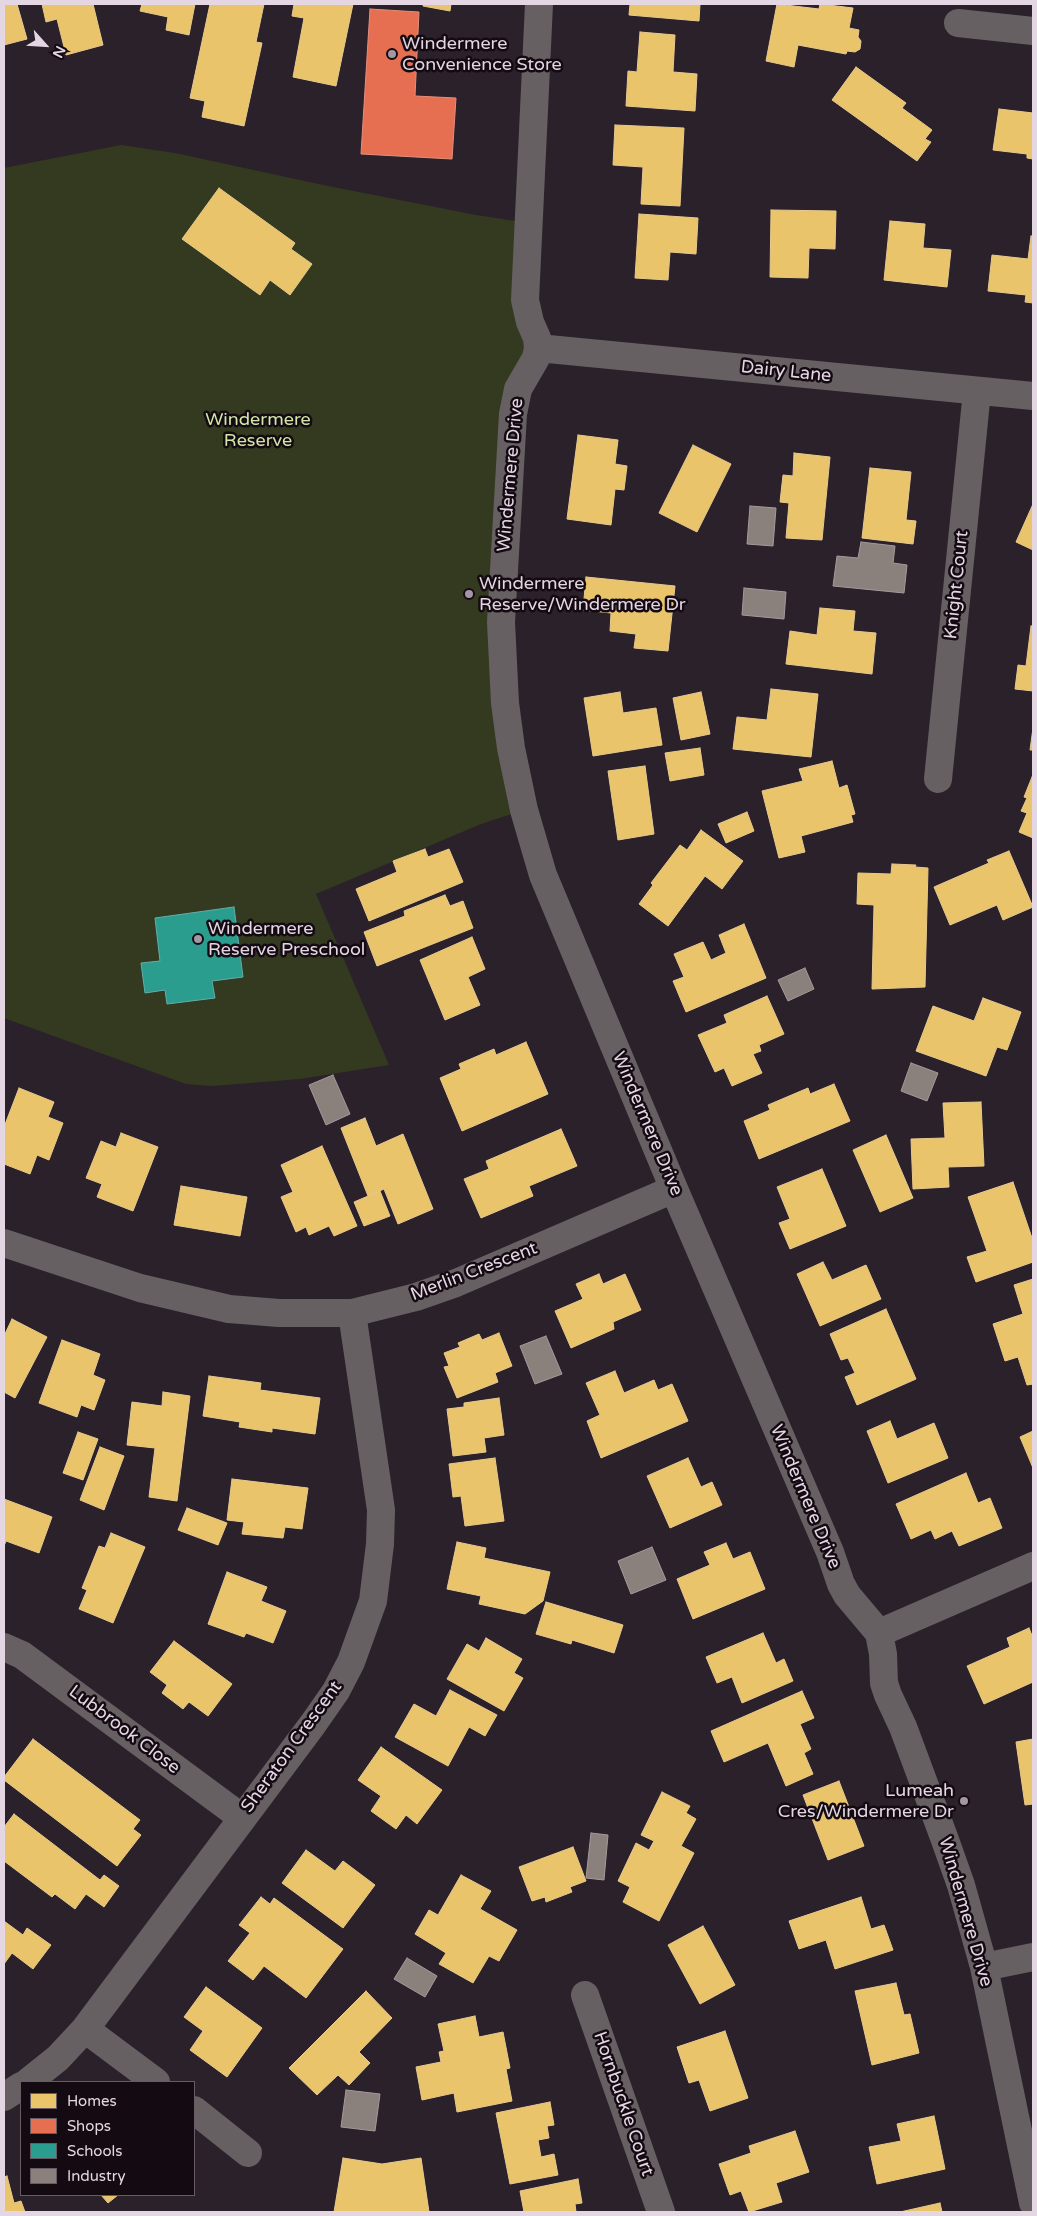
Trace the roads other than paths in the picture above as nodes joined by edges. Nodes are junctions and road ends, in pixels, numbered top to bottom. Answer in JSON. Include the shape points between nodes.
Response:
{"nodes":[{"id":1,"x":539,"y":4,"type":"edge"},
{"id":2,"x":958,"y":23,"type":"dead end"},
{"id":3,"x":1033,"y":31,"type":"edge"},
{"id":4,"x":538,"y":348,"type":"junction"},
{"id":5,"x":977,"y":391,"type":"junction"},
{"id":6,"x":1033,"y":396,"type":"edge"},
{"id":7,"x":938,"y":779,"type":"dead end"},
{"id":8,"x":674,"y":1189,"type":"junction"},
{"id":9,"x":4,"y":1243,"type":"edge"},
{"id":10,"x":352,"y":1313,"type":"junction"},
{"id":11,"x":1033,"y":1566,"type":"edge"},
{"id":12,"x":879,"y":1632,"type":"junction"},
{"id":13,"x":4,"y":1647,"type":"edge"},
{"id":14,"x":241,"y":1817,"type":"junction"},
{"id":15,"x":1033,"y":1957,"type":"edge"},
{"id":16,"x":984,"y":1967,"type":"junction"},
{"id":17,"x":585,"y":1995,"type":"dead end"},
{"id":18,"x":85,"y":2029,"type":"junction"},
{"id":19,"x":29,"y":2081,"type":"edge"},
{"id":20,"x":155,"y":2081,"type":"edge"},
{"id":21,"x":20,"y":2087,"type":"edge"},
{"id":22,"x":4,"y":2097,"type":"edge"},
{"id":23,"x":195,"y":2111,"type":"edge"},
{"id":24,"x":248,"y":2153,"type":"dead end"},
{"id":25,"x":1033,"y":2203,"type":"edge"},
{"id":26,"x":661,"y":2212,"type":"edge"}],
"edges":[{"from":1,"to":4,"type":"street","via":[[525,300]]},
{"from":2,"to":3,"type":"street"},
{"from":4,"to":5,"type":"street","name":"Dairy Lane"},
{"from":4,"to":8,"type":"street","name":"Windermere Drive","via":[[515,402],[506,518],[502,661],[511,748],[524,810],[543,875]]},
{"from":5,"to":6,"type":"street","name":"Dairy Lane"},
{"from":5,"to":7,"type":"street","name":"Knight Court"},
{"from":8,"to":10,"type":"street","name":"Merlin Crescent","via":[[456,1283]]},
{"from":8,"to":12,"type":"street","name":"Windermere Drive","via":[[841,1584]]},
{"from":9,"to":10,"type":"street","name":"Merlin Crescent","via":[[140,1288],[229,1309],[279,1314]]},
{"from":10,"to":14,"type":"street","name":"Sheraton Crescent","via":[[380,1510],[380,1544],[373,1601],[351,1662],[336,1691]]},
{"from":11,"to":12,"type":"street"},
{"from":12,"to":16,"type":"street","name":"Windermere Drive","via":[[888,1695],[903,1727],[961,1885]]},
{"from":13,"to":14,"type":"street","name":"Lubbrook Close","via":[[22,1655]]},
{"from":14,"to":18,"type":"street","name":"Sheraton Crescent"},
{"from":15,"to":16,"type":"street"},
{"from":16,"to":25,"type":"street","name":"Windermere Drive"},
{"from":17,"to":26,"type":"street","name":"Hornbuckle Court"},
{"from":18,"to":19,"type":"street","name":"Sheraton Crescent","via":[[58,2058]]},
{"from":18,"to":20,"type":"street"},
{"from":21,"to":22,"type":"street"},
{"from":23,"to":24,"type":"street"}]}
